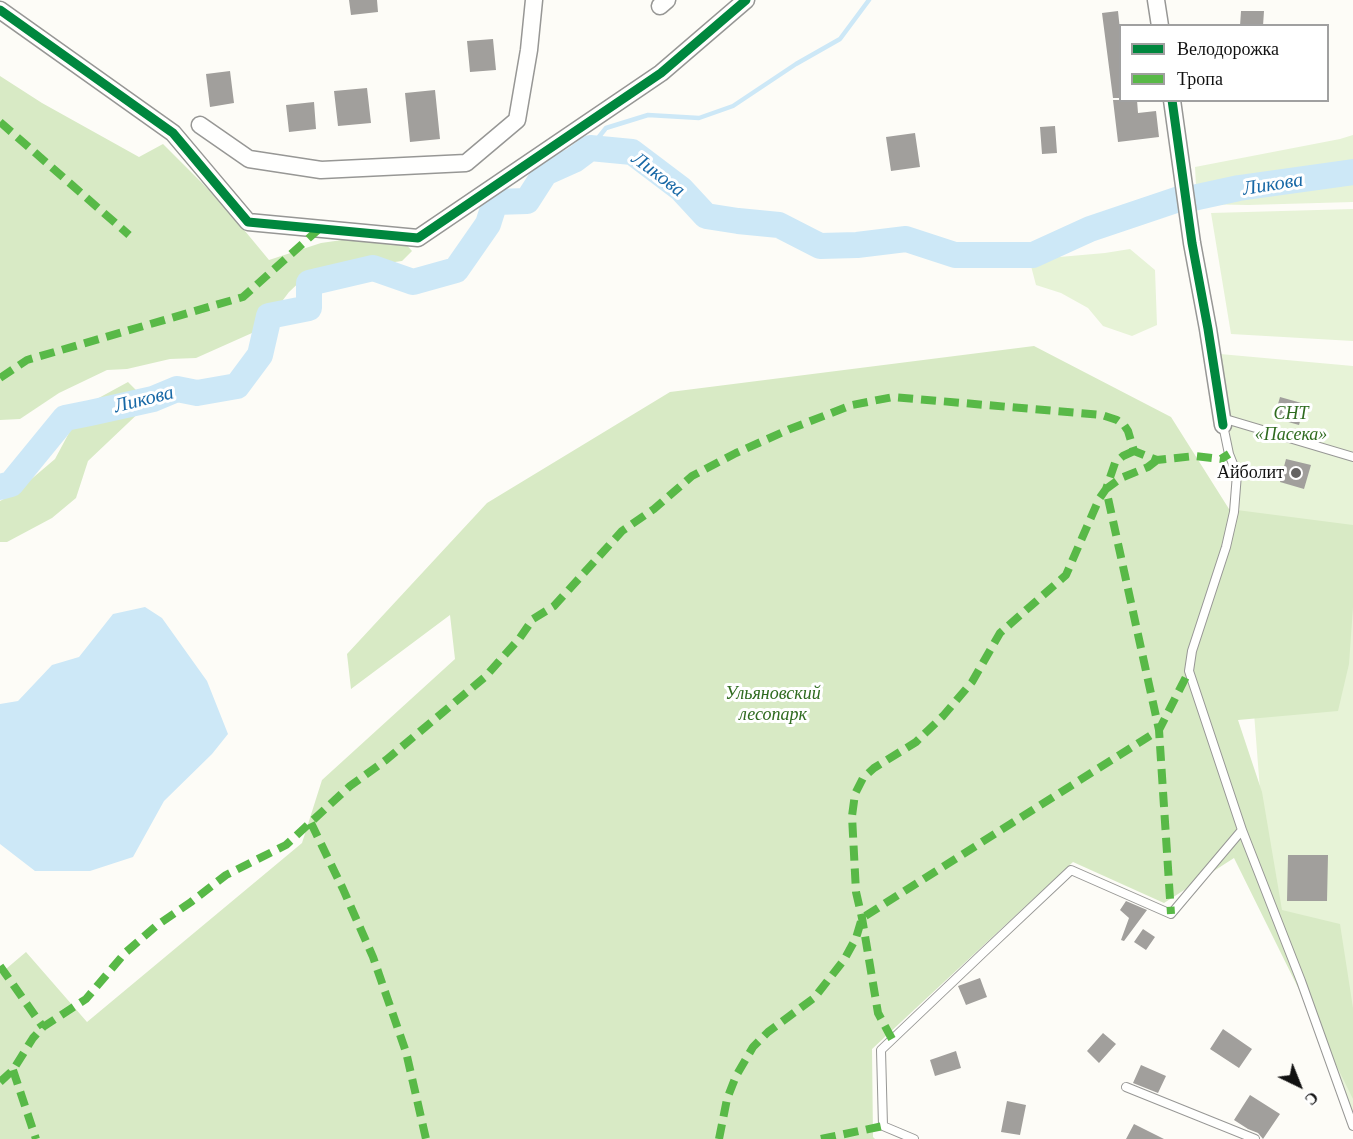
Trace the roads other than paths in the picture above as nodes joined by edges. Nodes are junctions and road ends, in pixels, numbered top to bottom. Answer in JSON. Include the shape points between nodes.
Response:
{"nodes":[{"id":1,"x":534,"y":0,"type":"edge"},
{"id":2,"x":746,"y":0,"type":"edge"},
{"id":3,"x":1156,"y":0,"type":"edge"},
{"id":4,"x":0,"y":10,"type":"edge"},
{"id":5,"x":1160,"y":24,"type":"edge"},
{"id":6,"x":1172,"y":102,"type":"edge"},
{"id":7,"x":200,"y":125,"type":"dead end"},
{"id":8,"x":1222,"y":422,"type":"junction"},
{"id":9,"x":1353,"y":457,"type":"edge"},
{"id":10,"x":1242,"y":830,"type":"junction"},
{"id":11,"x":1126,"y":1087,"type":"dead end"},
{"id":12,"x":1353,"y":1126,"type":"edge"},
{"id":13,"x":914,"y":1139,"type":"edge"},
{"id":14,"x":1255,"y":1139,"type":"edge"}],
"edges":[{"from":1,"to":7,"type":"street","via":[[517,120],[466,163],[321,170],[249,159]]},
{"from":2,"to":4,"type":"street","via":[[661,73],[418,238],[248,222],[173,133]]},
{"from":3,"to":5,"type":"street"},
{"from":6,"to":8,"type":"street"},
{"from":8,"to":9,"type":"lane"},
{"from":8,"to":10,"type":"lane","via":[[1237,474],[1234,512],[1189,671]]},
{"from":10,"to":12,"type":"lane"},
{"from":10,"to":13,"type":"lane","via":[[1172,914],[1071,870],[993,943],[881,1050],[883,1126]]},
{"from":11,"to":14,"type":"lane"}]}
